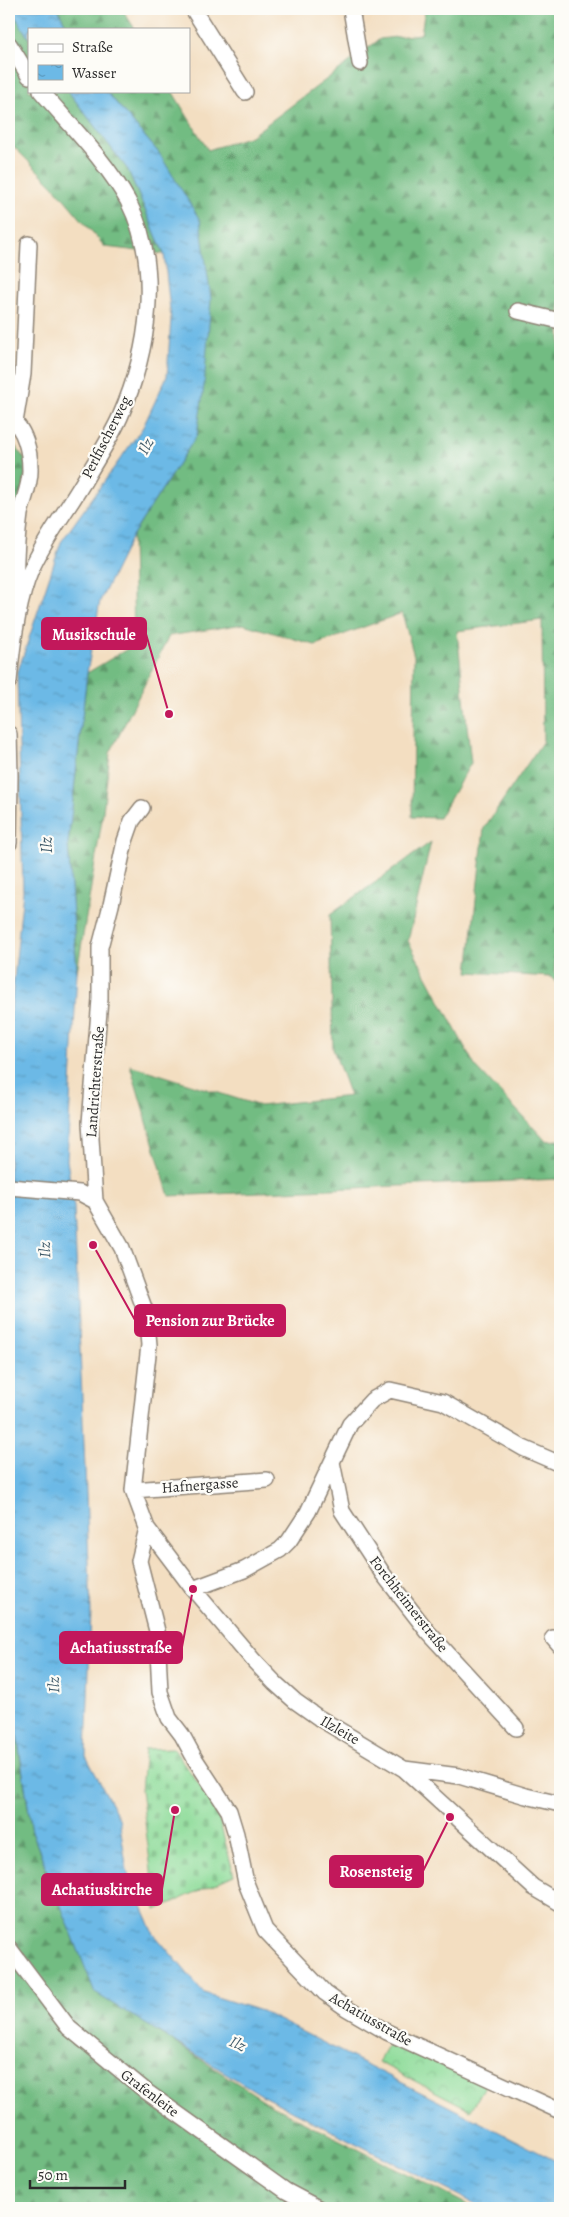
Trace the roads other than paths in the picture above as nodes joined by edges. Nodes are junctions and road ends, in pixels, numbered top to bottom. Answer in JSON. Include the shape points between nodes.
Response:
{"nodes":[{"id":1,"x":193,"y":9,"type":"edge"},
{"id":2,"x":351,"y":9,"type":"edge"},
{"id":3,"x":9,"y":44,"type":"edge"},
{"id":4,"x":360,"y":63,"type":"dead end"},
{"id":5,"x":28,"y":74,"type":"edge"},
{"id":6,"x":43,"y":92,"type":"edge"},
{"id":7,"x":246,"y":92,"type":"dead end"},
{"id":8,"x":30,"y":244,"type":"dead end"},
{"id":9,"x":518,"y":311,"type":"dead end"},
{"id":10,"x":560,"y":321,"type":"edge"},
{"id":11,"x":12,"y":420,"type":"edge"},
{"id":12,"x":18,"y":618,"type":"junction"},
{"id":13,"x":9,"y":681,"type":"edge"},
{"id":14,"x":9,"y":734,"type":"edge"},
{"id":15,"x":142,"y":808,"type":"dead end"},
{"id":16,"x":9,"y":843,"type":"edge"},
{"id":17,"x":9,"y":1186,"type":"edge"},
{"id":18,"x":96,"y":1201,"type":"junction"},
{"id":19,"x":332,"y":1462,"type":"junction"},
{"id":20,"x":560,"y":1464,"type":"edge"},
{"id":21,"x":267,"y":1480,"type":"dead end"},
{"id":22,"x":132,"y":1490,"type":"junction"},
{"id":23,"x":146,"y":1528,"type":"junction"},
{"id":24,"x":193,"y":1588,"type":"junction"},
{"id":25,"x":516,"y":1728,"type":"dead end"},
{"id":26,"x":404,"y":1769,"type":"junction"},
{"id":27,"x":560,"y":1804,"type":"edge"},
{"id":28,"x":560,"y":1903,"type":"edge"},
{"id":29,"x":9,"y":1948,"type":"edge"},
{"id":30,"x":560,"y":2111,"type":"edge"},
{"id":31,"x":318,"y":2208,"type":"edge"}],
"edges":[{"from":1,"to":7,"type":"street"},
{"from":2,"to":4,"type":"street"},
{"from":3,"to":5,"type":"street"},
{"from":6,"to":12,"type":"street","name":"Perlfischerweg","via":[[104,166],[128,201],[142,237],[149,290],[138,363],[119,417],[87,478],[42,546],[30,573]]},
{"from":8,"to":11,"type":"street","via":[[23,374]]},
{"from":9,"to":10,"type":"street"},
{"from":11,"to":12,"type":"street","via":[[25,439],[31,470],[20,514],[15,584]]},
{"from":12,"to":13,"type":"street","name":"Perlfischerweg"},
{"from":14,"to":16,"type":"street"},
{"from":15,"to":18,"type":"street","name":"Landrichterstraße","via":[[132,821],[125,841],[100,947],[100,999],[90,1123]]},
{"from":17,"to":18,"type":"street","via":[[80,1193]]},
{"from":18,"to":22,"type":"street","name":"Landrichterstraße","via":[[122,1248],[146,1313],[149,1345]]},
{"from":19,"to":20,"type":"street","via":[[350,1424],[372,1400],[390,1390],[443,1402],[523,1448]]},
{"from":19,"to":24,"type":"street","via":[[308,1512],[280,1550],[244,1570]]},
{"from":19,"to":25,"type":"street","name":"Forchheimerstraße","via":[[342,1511],[382,1574],[428,1632]]},
{"from":21,"to":22,"type":"street","name":"Hafnergasse"},
{"from":22,"to":23,"type":"street","name":"Landrichterstraße"},
{"from":23,"to":24,"type":"street","name":"Ilzleite"},
{"from":23,"to":30,"type":"street","name":"Achatiusstraße","via":[[139,1561],[157,1631],[160,1692],[169,1718],[229,1811],[246,1883],[265,1930],[325,1993],[346,2008],[387,2032]]},
{"from":24,"to":26,"type":"street","name":"Ilzleite","via":[[254,1661],[295,1701]]},
{"from":26,"to":27,"type":"street","via":[[459,1776]]},
{"from":26,"to":28,"type":"street","name":"Ilzleite","via":[[533,1887]]},
{"from":29,"to":31,"type":"street","name":"Grafenleite","via":[[69,2028],[147,2092],[286,2191]]}]}
